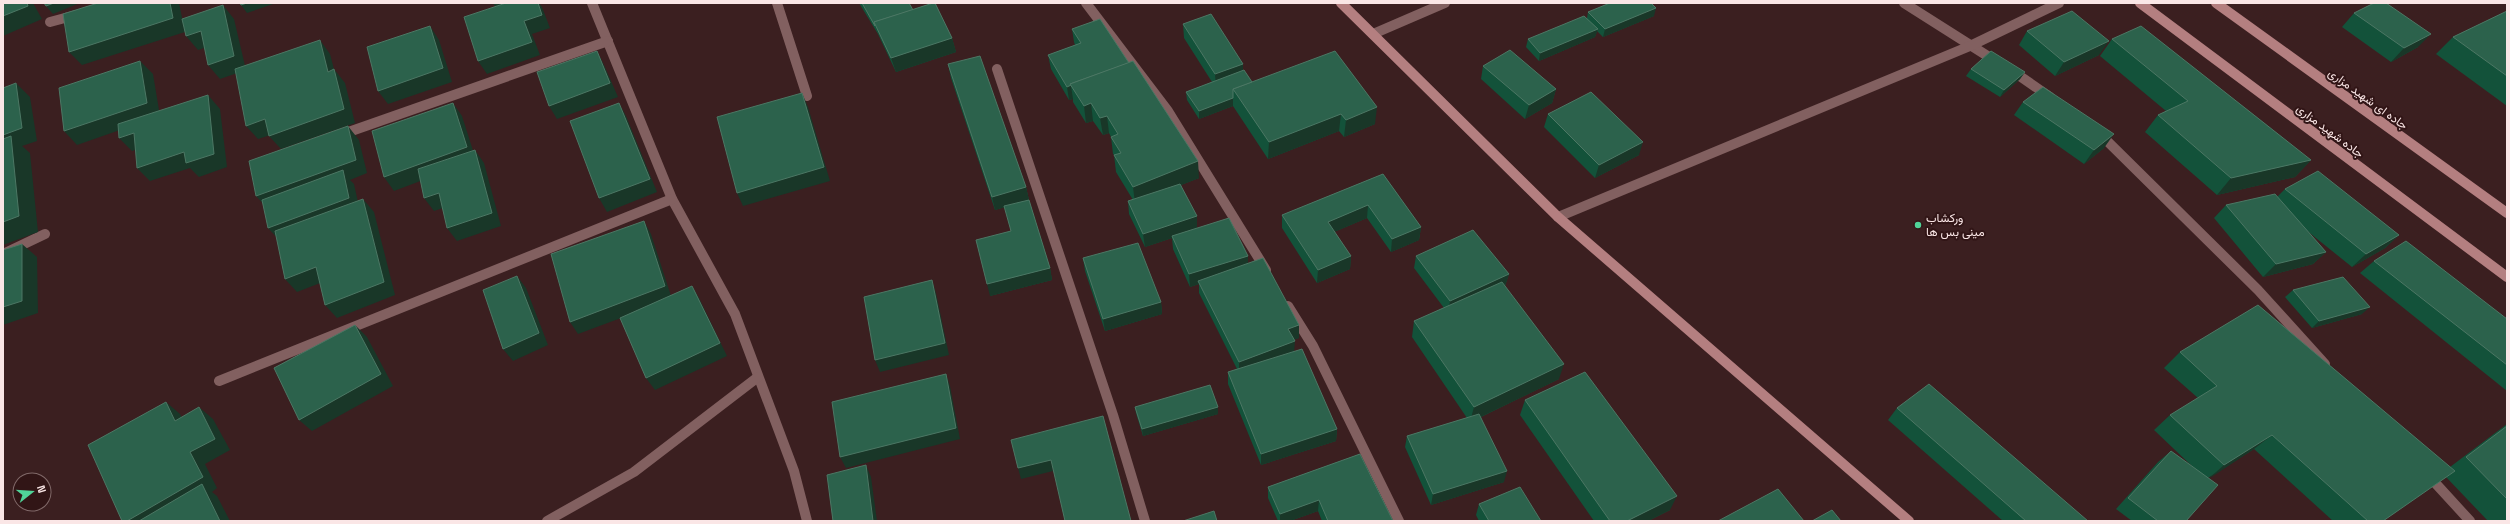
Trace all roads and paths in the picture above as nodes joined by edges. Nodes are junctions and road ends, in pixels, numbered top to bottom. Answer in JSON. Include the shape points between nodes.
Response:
{"nodes":[{"id":1,"x":592,"y":3,"type":"edge"},
{"id":2,"x":777,"y":3,"type":"edge"},
{"id":3,"x":1086,"y":3,"type":"edge"},
{"id":4,"x":1341,"y":3,"type":"edge"},
{"id":5,"x":1445,"y":3,"type":"edge"},
{"id":6,"x":1904,"y":3,"type":"edge"},
{"id":7,"x":2059,"y":3,"type":"edge"},
{"id":8,"x":2140,"y":3,"type":"edge"},
{"id":9,"x":2216,"y":3,"type":"edge"},
{"id":10,"x":85,"y":13,"type":"edge"},
{"id":11,"x":50,"y":22,"type":"dead end"},
{"id":12,"x":1373,"y":34,"type":"junction"},
{"id":13,"x":608,"y":41,"type":"junction"},
{"id":14,"x":1970,"y":46,"type":"junction"},
{"id":15,"x":997,"y":69,"type":"dead end"},
{"id":16,"x":807,"y":96,"type":"dead end"},
{"id":17,"x":2056,"y":101,"type":"edge"},
{"id":18,"x":2088,"y":124,"type":"edge"},
{"id":19,"x":327,"y":139,"type":"edge"},
{"id":20,"x":672,"y":199,"type":"junction"},
{"id":21,"x":2507,"y":213,"type":"edge"},
{"id":22,"x":1558,"y":217,"type":"junction"},
{"id":23,"x":45,"y":234,"type":"dead end"},
{"id":24,"x":3,"y":254,"type":"edge"},
{"id":25,"x":2507,"y":278,"type":"edge"},
{"id":26,"x":1271,"y":279,"type":"edge"},
{"id":27,"x":1284,"y":299,"type":"edge"},
{"id":28,"x":2335,"y":374,"type":"edge"},
{"id":29,"x":758,"y":377,"type":"junction"},
{"id":30,"x":219,"y":381,"type":"dead end"},
{"id":31,"x":2418,"y":464,"type":"edge"},
{"id":32,"x":547,"y":521,"type":"edge"},
{"id":33,"x":807,"y":521,"type":"edge"},
{"id":34,"x":1145,"y":521,"type":"edge"},
{"id":35,"x":1399,"y":521,"type":"edge"},
{"id":36,"x":1909,"y":521,"type":"edge"},
{"id":37,"x":2470,"y":521,"type":"edge"}],
"edges":[{"from":1,"to":13,"type":"street"},
{"from":2,"to":16,"type":"street"},
{"from":3,"to":26,"type":"street","via":[[1168,111]]},
{"from":4,"to":12,"type":"street"},
{"from":5,"to":12,"type":"street"},
{"from":6,"to":14,"type":"street"},
{"from":7,"to":14,"type":"street"},
{"from":8,"to":25,"type":"street","name":"جاده شهید مزاری"},
{"from":9,"to":21,"type":"street","name":"جاده ای شهید مزاری"},
{"from":10,"to":11,"type":"street"},
{"from":12,"to":22,"type":"street"},
{"from":13,"to":19,"type":"street"},
{"from":13,"to":20,"type":"street"},
{"from":14,"to":17,"type":"street","via":[[2032,83]]},
{"from":14,"to":22,"type":"street"},
{"from":15,"to":34,"type":"street","via":[[1113,415]]},
{"from":18,"to":28,"type":"street","via":[[2106,138],[2258,290]]},
{"from":20,"to":29,"type":"street","via":[[735,314]]},
{"from":20,"to":30,"type":"street"},
{"from":22,"to":36,"type":"street"},
{"from":23,"to":24,"type":"street"},
{"from":27,"to":35,"type":"street","via":[[1313,346]]},
{"from":29,"to":32,"type":"street","via":[[634,472]]},
{"from":29,"to":33,"type":"street","via":[[794,472]]},
{"from":31,"to":37,"type":"street"}]}
